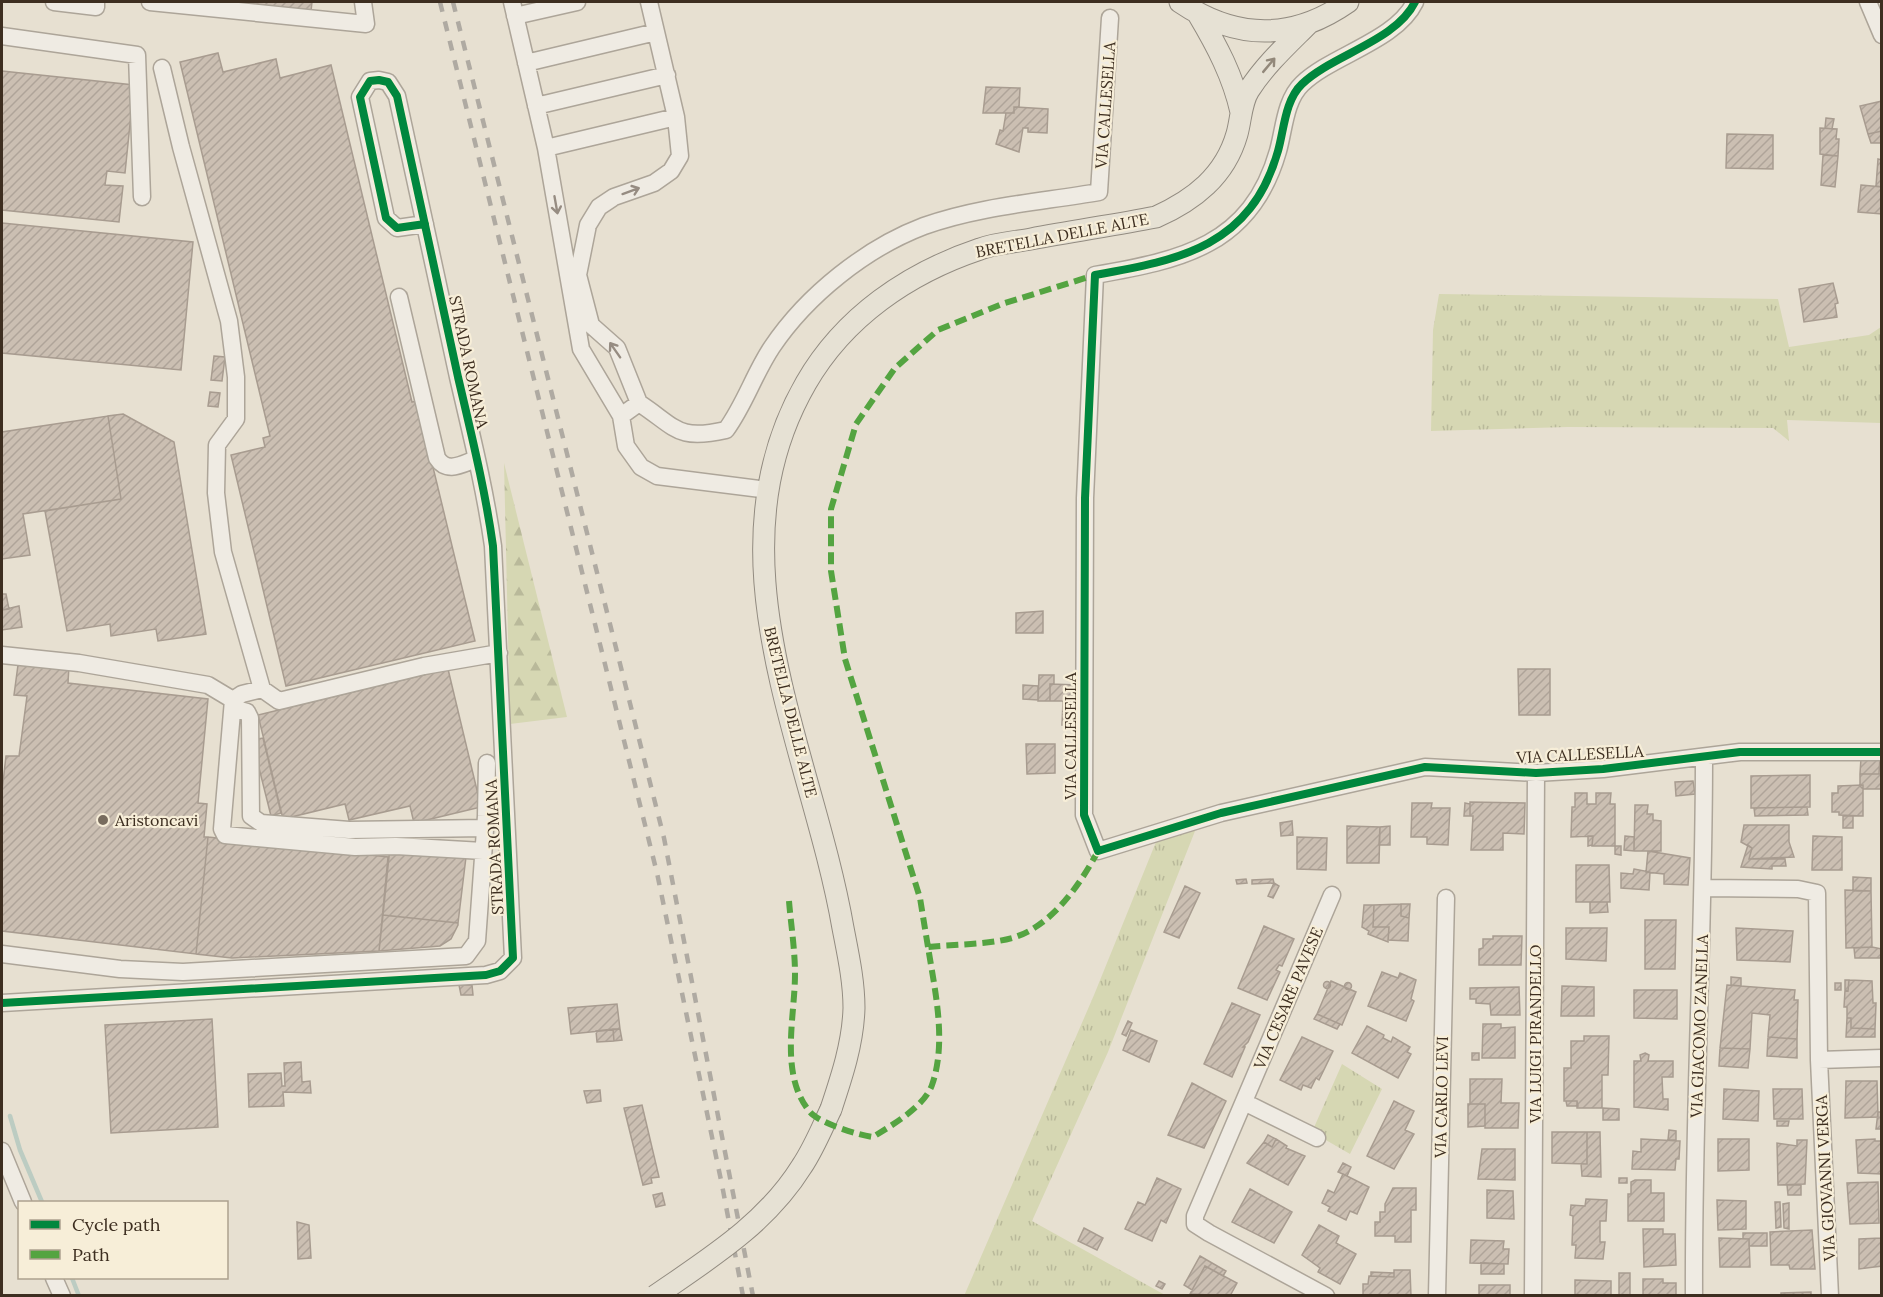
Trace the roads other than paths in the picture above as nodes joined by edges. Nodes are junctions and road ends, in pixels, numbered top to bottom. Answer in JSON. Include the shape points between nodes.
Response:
{"nodes":[{"id":1,"x":54,"y":2,"type":"edge"},
{"id":2,"x":96,"y":2,"type":"edge"},
{"id":3,"x":150,"y":2,"type":"edge"},
{"id":4,"x":363,"y":2,"type":"edge"},
{"id":5,"x":577,"y":2,"type":"edge"},
{"id":6,"x":649,"y":2,"type":"edge"},
{"id":7,"x":1180,"y":2,"type":"edge"},
{"id":8,"x":1348,"y":2,"type":"edge"},
{"id":9,"x":1415,"y":2,"type":"edge"},
{"id":10,"x":1869,"y":2,"type":"edge"},
{"id":11,"x":513,"y":9,"type":"edge"},
{"id":12,"x":1198,"y":14,"type":"junction"},
{"id":13,"x":1110,"y":18,"type":"dead end"},
{"id":14,"x":1308,"y":24,"type":"junction"},
{"id":15,"x":656,"y":32,"type":"junction"},
{"id":16,"x":1881,"y":34,"type":"edge"},
{"id":17,"x":2,"y":36,"type":"edge"},
{"id":18,"x":526,"y":63,"type":"junction"},
{"id":19,"x":162,"y":68,"type":"dead end"},
{"id":20,"x":666,"y":75,"type":"junction"},
{"id":21,"x":536,"y":106,"type":"junction"},
{"id":22,"x":1242,"y":114,"type":"junction"},
{"id":23,"x":676,"y":117,"type":"junction"},
{"id":24,"x":546,"y":148,"type":"junction"},
{"id":25,"x":142,"y":197,"type":"dead end"},
{"id":26,"x":425,"y":224,"type":"junction"},
{"id":27,"x":399,"y":297,"type":"dead end"},
{"id":28,"x":639,"y":403,"type":"junction"},
{"id":29,"x":621,"y":416,"type":"junction"},
{"id":30,"x":476,"y":459,"type":"junction"},
{"id":31,"x":768,"y":490,"type":"junction"},
{"id":32,"x":498,"y":653,"type":"junction"},
{"id":33,"x":2,"y":655,"type":"edge"},
{"id":34,"x":262,"y":689,"type":"junction"},
{"id":35,"x":233,"y":704,"type":"junction"},
{"id":36,"x":1881,"y":752,"type":"edge"},
{"id":37,"x":1704,"y":757,"type":"junction"},
{"id":38,"x":487,"y":763,"type":"dead end"},
{"id":39,"x":1536,"y":773,"type":"junction"},
{"id":40,"x":485,"y":828,"type":"junction"},
{"id":41,"x":483,"y":851,"type":"junction"},
{"id":42,"x":1704,"y":888,"type":"junction"},
{"id":43,"x":1332,"y":894,"type":"dead end"},
{"id":44,"x":1446,"y":898,"type":"dead end"},
{"id":45,"x":2,"y":954,"type":"edge"},
{"id":46,"x":2,"y":1003,"type":"edge"},
{"id":47,"x":1881,"y":1058,"type":"edge"},
{"id":48,"x":1819,"y":1060,"type":"junction"},
{"id":49,"x":1244,"y":1102,"type":"junction"},
{"id":50,"x":1317,"y":1138,"type":"dead end"},
{"id":51,"x":2,"y":1150,"type":"edge"},
{"id":52,"x":22,"y":1201,"type":"edge"},
{"id":53,"x":54,"y":1279,"type":"edge"},
{"id":54,"x":62,"y":1296,"type":"edge"},
{"id":55,"x":655,"y":1296,"type":"edge"},
{"id":56,"x":1326,"y":1296,"type":"edge"},
{"id":57,"x":1437,"y":1296,"type":"edge"},
{"id":58,"x":1533,"y":1296,"type":"edge"},
{"id":59,"x":1694,"y":1296,"type":"edge"},
{"id":60,"x":1830,"y":1296,"type":"edge"}],
"edges":[{"from":1,"to":2,"type":"street","via":[[96,7]]},
{"from":3,"to":4,"type":"street","via":[[366,24]]},
{"from":5,"to":11,"type":"street"},
{"from":6,"to":15,"type":"street"},
{"from":7,"to":12,"type":"main road"},
{"from":8,"to":14,"type":"main road"},
{"from":9,"to":39,"type":"street","name":"VIA CALLESELLA","via":[[1388,31],[1322,67],[1300,85],[1288,106],[1275,162],[1262,192],[1252,208],[1221,236],[1182,255],[1095,275],[1085,498],[1084,815],[1098,851],[1221,813],[1425,767]]},
{"from":10,"to":16,"type":"street"},
{"from":11,"to":18,"type":"street"},
{"from":12,"to":14,"type":"main road","via":[[1219,24],[1252,30]]},
{"from":12,"to":22,"type":"main road","via":[[1227,66]]},
{"from":13,"to":28,"type":"street","name":"VIA CALLESELLA","via":[[1099,192],[954,217],[904,235],[864,259],[837,278],[788,327],[772,347],[740,412],[726,430],[702,436],[679,432]]},
{"from":22,"to":14,"type":"main road","name":"BRETELLA DELLE ALTE","one_way":true,"via":[[1248,91]]},
{"from":15,"to":18,"type":"street"},
{"from":15,"to":20,"type":"street"},
{"from":17,"to":25,"type":"street","via":[[137,55]]},
{"from":18,"to":21,"type":"street"},
{"from":19,"to":34,"type":"street","via":[[229,321],[236,418],[218,445],[216,493],[223,552]]},
{"from":20,"to":21,"type":"street"},
{"from":20,"to":23,"type":"street"},
{"from":21,"to":24,"type":"street"},
{"from":22,"to":31,"type":"main road","name":"BRETELLA DELLE ALTE","via":[[1236,137],[1217,175],[1201,193],[1180,206],[1156,217],[983,248],[920,273],[873,305],[818,363],[797,399],[782,436]]},
{"from":23,"to":24,"type":"street"},
{"from":28,"to":23,"type":"street","one_way":true,"via":[[617,348],[591,325],[578,275],[588,225],[598,207],[654,183],[671,171],[680,156]]},
{"from":24,"to":29,"type":"street","one_way":true,"via":[[581,349]]},
{"from":26,"to":26,"type":"street","name":"STRADA ROMANA","via":[[397,96],[388,82],[370,81],[360,97],[386,218],[397,228]]},
{"from":26,"to":30,"type":"street","name":"STRADA ROMANA"},
{"from":27,"to":30,"type":"street","via":[[437,458],[451,467]]},
{"from":28,"to":29,"type":"street"},
{"from":29,"to":31,"type":"street","via":[[626,446],[641,467],[657,476]]},
{"from":30,"to":32,"type":"street","name":"STRADA ROMANA","via":[[494,546]]},
{"from":31,"to":55,"type":"main road","name":"BRETELLA DELLE ALTE","bridge":true,"via":[[764,594],[774,656],[839,903],[851,972],[853,1033],[831,1109],[802,1166],[767,1212],[740,1238]]},
{"from":32,"to":34,"type":"street","via":[[424,666],[279,701]]},
{"from":32,"to":46,"type":"street","name":"STRADA ROMANA","via":[[513,958],[500,970],[486,975]]},
{"from":33,"to":35,"type":"street","via":[[79,663],[208,685]]},
{"from":34,"to":35,"type":"street","via":[[242,694]]},
{"from":35,"to":40,"type":"street","via":[[250,718],[251,816],[261,823],[349,830]]},
{"from":35,"to":41,"type":"street","via":[[222,829],[225,835],[355,847]]},
{"from":36,"to":37,"type":"street","name":"VIA CALLESELLA","via":[[1740,752]]},
{"from":37,"to":39,"type":"street","name":"VIA CALLESELLA"},
{"from":37,"to":42,"type":"street","name":"VIA GIACOMO ZANELLA"},
{"from":38,"to":40,"type":"street"},
{"from":39,"to":58,"type":"street","name":"VIA LUIGI PIRANDELLO"},
{"from":40,"to":41,"type":"street"},
{"from":41,"to":45,"type":"street","via":[[477,941],[466,956],[183,972],[120,969]]},
{"from":42,"to":48,"type":"street","name":"VIA GIOVANNI VERGA","via":[[1798,889],[1817,893]]},
{"from":42,"to":59,"type":"street","name":"VIA GIACOMO ZANELLA","via":[[1693,1197]]},
{"from":43,"to":49,"type":"street","name":"VIA CESARE PAVESE"},
{"from":44,"to":57,"type":"street","name":"VIA CARLO LEVI"},
{"from":47,"to":48,"type":"street"},
{"from":48,"to":60,"type":"street","name":"VIA GIOVANNI VERGA"},
{"from":49,"to":50,"type":"street"},
{"from":49,"to":56,"type":"street","name":"VIA CESARE PAVESE","via":[[1195,1224]]},
{"from":51,"to":52,"type":"street"},
{"from":53,"to":54,"type":"street"}]}
